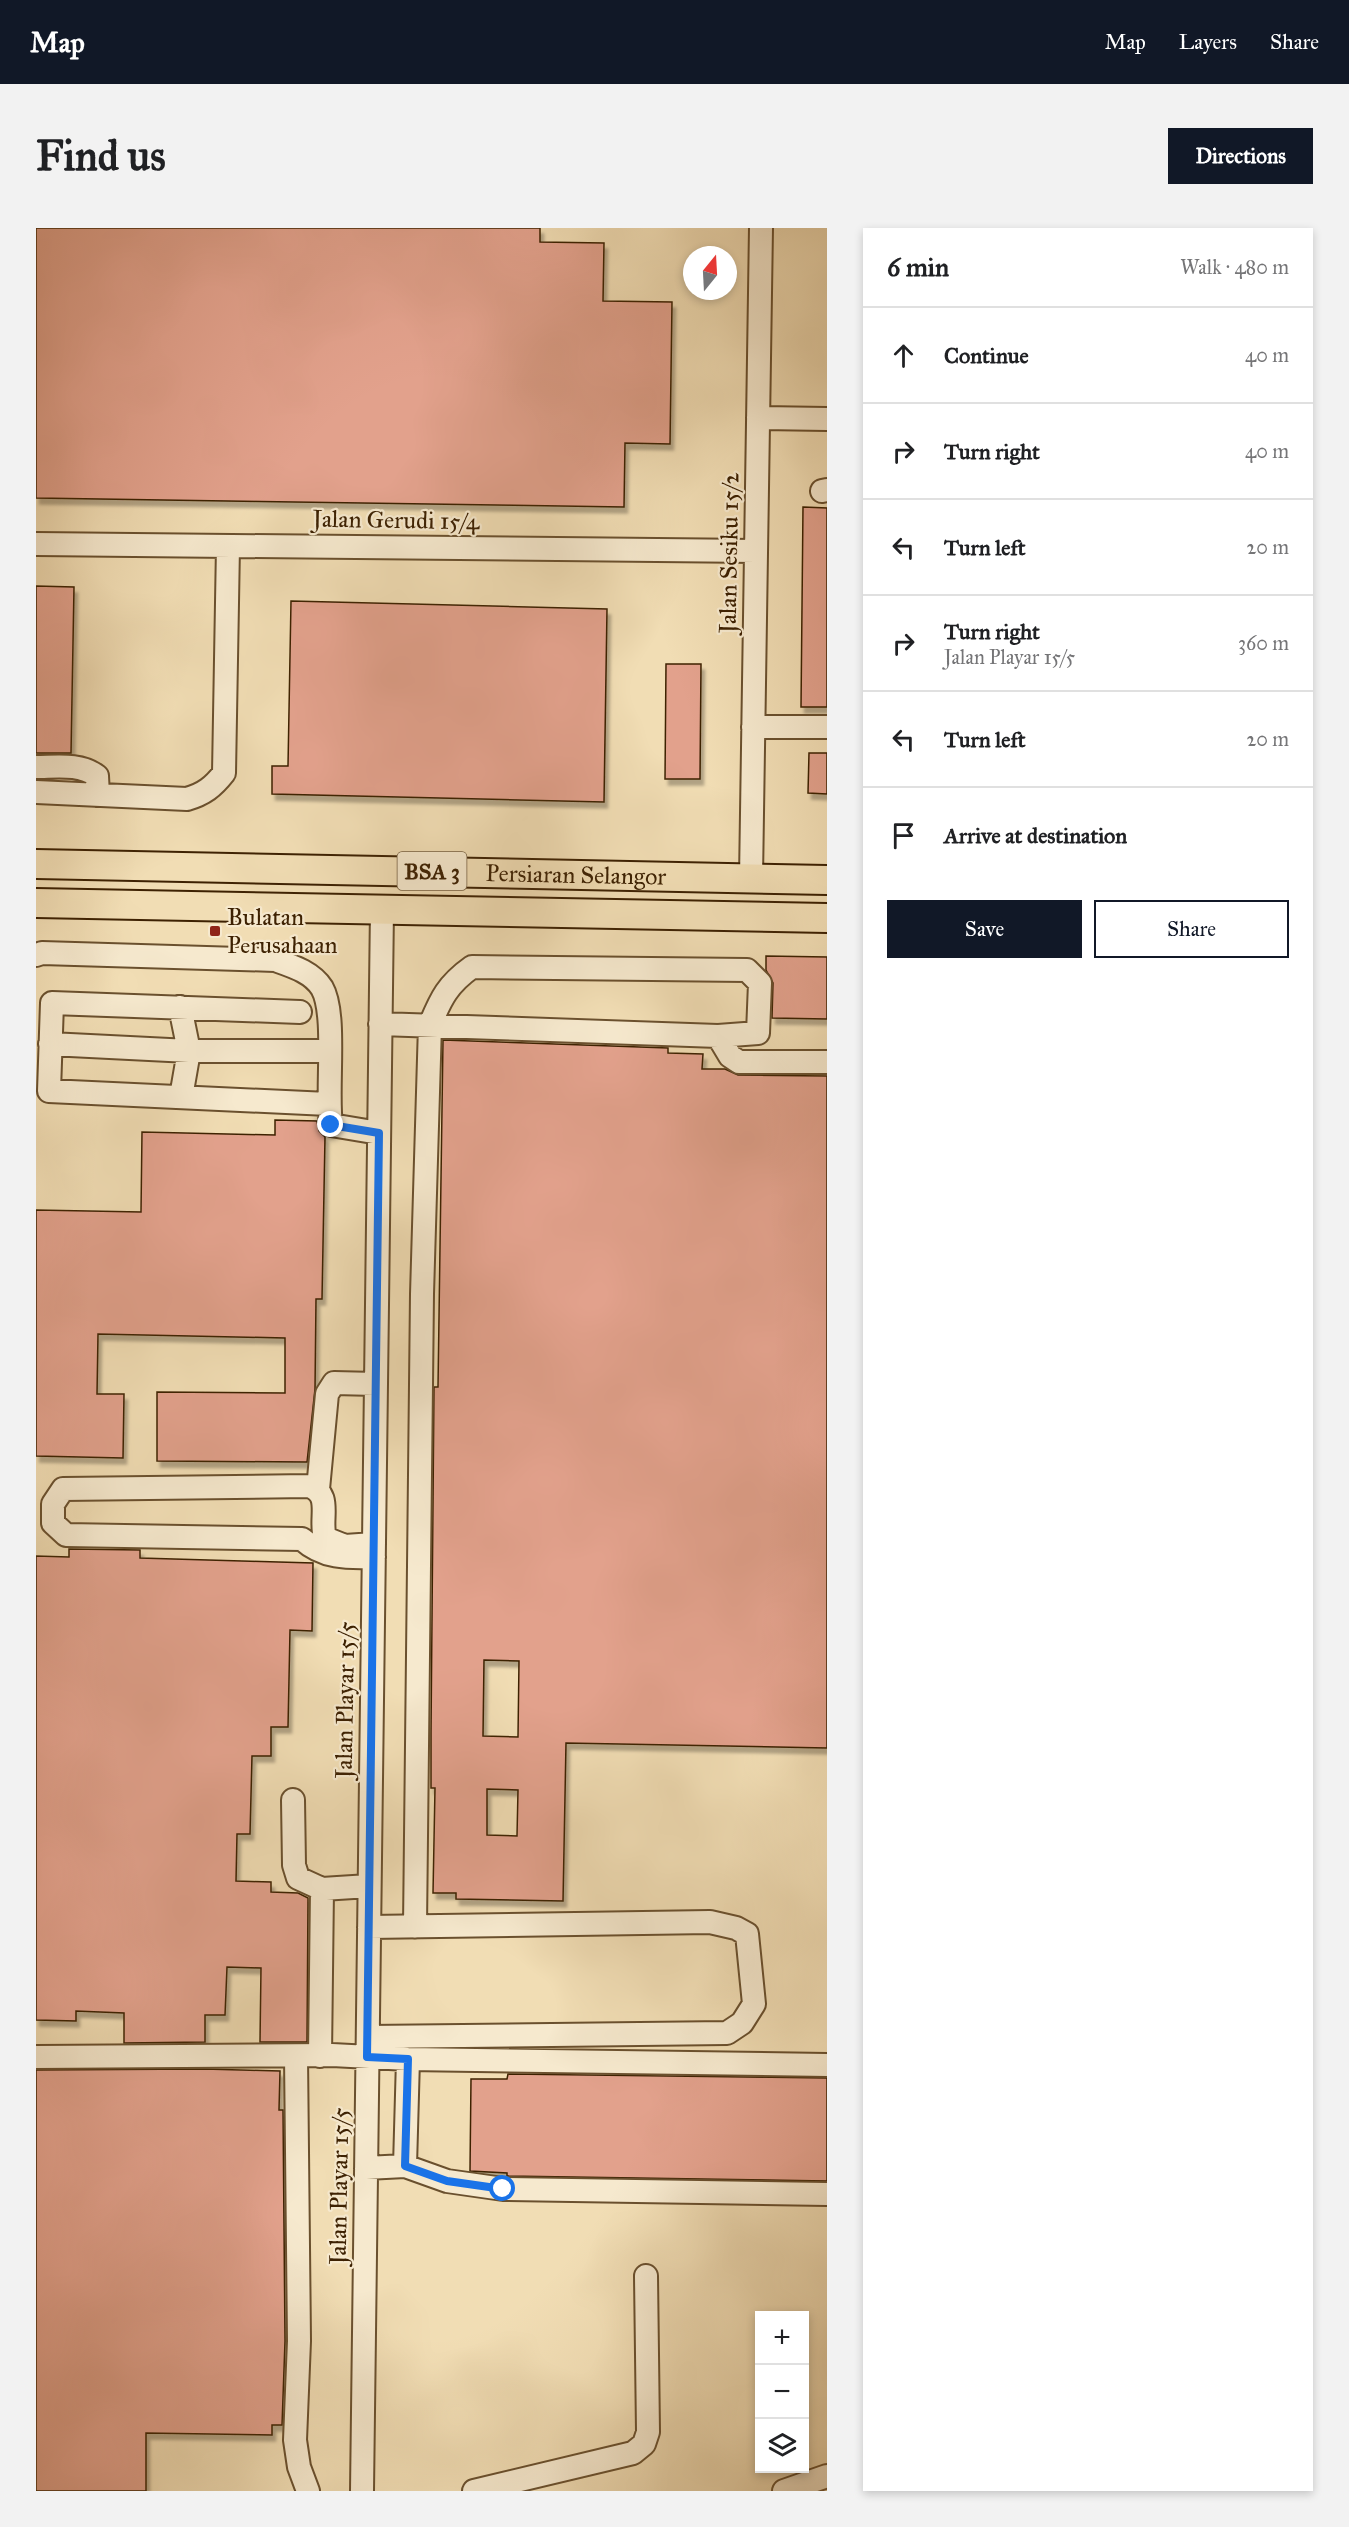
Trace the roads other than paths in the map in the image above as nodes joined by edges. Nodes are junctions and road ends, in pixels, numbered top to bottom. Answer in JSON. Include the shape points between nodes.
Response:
{"nodes":[{"id":1,"x":761,"y":228,"type":"edge"},
{"id":2,"x":758,"y":418,"type":"junction"},
{"id":3,"x":827,"y":419,"type":"edge"},
{"id":4,"x":36,"y":544,"type":"edge"},
{"id":5,"x":228,"y":546,"type":"junction"},
{"id":6,"x":756,"y":551,"type":"junction"},
{"id":7,"x":753,"y":727,"type":"junction"},
{"id":8,"x":827,"y":727,"type":"edge"},
{"id":9,"x":36,"y":767,"type":"edge"},
{"id":10,"x":36,"y":792,"type":"edge"},
{"id":11,"x":98,"y":795,"type":"junction"},
{"id":12,"x":36,"y":864,"type":"edge"},
{"id":13,"x":751,"y":878,"type":"junction"},
{"id":14,"x":827,"y":880,"type":"edge"},
{"id":15,"x":36,"y":903,"type":"edge"},
{"id":16,"x":382,"y":909,"type":"junction"},
{"id":17,"x":827,"y":918,"type":"edge"},
{"id":18,"x":36,"y":955,"type":"edge"},
{"id":19,"x":180,"y":1007,"type":"junction"},
{"id":20,"x":300,"y":1012,"type":"dead end"},
{"id":21,"x":380,"y":1024,"type":"junction"},
{"id":22,"x":430,"y":1025,"type":"junction"},
{"id":23,"x":718,"y":1036,"type":"junction"},
{"id":24,"x":50,"y":1044,"type":"junction"},
{"id":25,"x":189,"y":1051,"type":"junction"},
{"id":26,"x":329,"y":1051,"type":"junction"},
{"id":27,"x":827,"y":1062,"type":"edge"},
{"id":28,"x":181,"y":1097,"type":"junction"},
{"id":29,"x":328,"y":1104,"type":"junction"},
{"id":30,"x":379,"y":1133,"type":"junction"},
{"id":31,"x":376,"y":1384,"type":"junction"},
{"id":32,"x":318,"y":1489,"type":"junction"},
{"id":33,"x":374,"y":1550,"type":"junction"},
{"id":34,"x":293,"y":1800,"type":"dead end"},
{"id":35,"x":369,"y":1886,"type":"junction"},
{"id":36,"x":322,"y":1889,"type":"junction"},
{"id":37,"x":369,"y":1927,"type":"junction"},
{"id":38,"x":416,"y":1927,"type":"junction"},
{"id":39,"x":367,"y":2047,"type":"junction"},
{"id":40,"x":296,"y":2056,"type":"junction"},
{"id":41,"x":320,"y":2056,"type":"junction"},
{"id":42,"x":36,"y":2057,"type":"edge"},
{"id":43,"x":408,"y":2059,"type":"junction"},
{"id":44,"x":827,"y":2066,"type":"edge"},
{"id":45,"x":405,"y":2166,"type":"junction"},
{"id":46,"x":366,"y":2168,"type":"junction"},
{"id":47,"x":827,"y":2194,"type":"edge"},
{"id":48,"x":646,"y":2276,"type":"dead end"},
{"id":49,"x":827,"y":2476,"type":"edge"},
{"id":50,"x":308,"y":2491,"type":"edge"},
{"id":51,"x":362,"y":2491,"type":"edge"},
{"id":52,"x":474,"y":2491,"type":"edge"},
{"id":53,"x":784,"y":2491,"type":"edge"}],
"edges":[{"from":1,"to":2,"type":"street","name":"Jalan Sesiku 15/2"},
{"from":2,"to":3,"type":"street"},
{"from":2,"to":6,"type":"street","name":"Jalan Sesiku 15/2"},
{"from":4,"to":5,"type":"street","name":"Jalan Gerudi 15/4"},
{"from":5,"to":6,"type":"street","name":"Jalan Gerudi 15/4"},
{"from":5,"to":11,"type":"street","via":[[224,773],[201,795],[187,799]]},
{"from":6,"to":7,"type":"street","name":"Jalan Sesiku 15/2"},
{"from":7,"to":8,"type":"street"},
{"from":7,"to":13,"type":"street","name":"Jalan Sesiku 15/2"},
{"from":9,"to":11,"type":"street","via":[[89,770],[97,776]]},
{"from":10,"to":11,"type":"street"},
{"from":12,"to":13,"type":"main road","name":"Persiaran Selangor","number":"BSA 3"},
{"from":13,"to":14,"type":"main road","name":"Persiaran Selangor","number":"BSA 3"},
{"from":15,"to":16,"type":"main road","name":"Persiaran Selangor","number":"BSA 3"},
{"from":16,"to":17,"type":"main road","name":"Persiaran Selangor","number":"BSA 3"},
{"from":16,"to":21,"type":"street","name":"Jalan Playar 15/5"},
{"from":18,"to":26,"type":"street","via":[[275,960],[303,970],[321,987],[330,1008]]},
{"from":19,"to":20,"type":"street"},
{"from":19,"to":24,"type":"street","via":[[52,1003]]},
{"from":19,"to":25,"type":"street"},
{"from":21,"to":22,"type":"street"},
{"from":21,"to":30,"type":"street","name":"Jalan Playar 15/5"},
{"from":22,"to":23,"type":"street"},
{"from":22,"to":23,"type":"street","via":[[454,980],[472,967],[747,970],[760,983],[758,1033]]},
{"from":22,"to":38,"type":"street","via":[[422,1294]]},
{"from":23,"to":27,"type":"street","via":[[730,1056],[739,1062]]},
{"from":24,"to":25,"type":"street"},
{"from":24,"to":28,"type":"street","via":[[49,1091]]},
{"from":25,"to":26,"type":"street"},
{"from":25,"to":28,"type":"street"},
{"from":26,"to":29,"type":"street"},
{"from":28,"to":29,"type":"street"},
{"from":29,"to":30,"type":"street","via":[[331,1125]]},
{"from":30,"to":31,"type":"street","name":"Jalan Playar 15/5"},
{"from":31,"to":32,"type":"street","via":[[334,1383],[327,1394]]},
{"from":31,"to":33,"type":"street","name":"Jalan Playar 15/5"},
{"from":32,"to":33,"type":"street","via":[[324,1498],[325,1538],[345,1546]]},
{"from":32,"to":33,"type":"street","via":[[63,1489],[53,1504],[53,1523],[66,1535],[302,1539],[317,1550],[344,1558]]},
{"from":33,"to":35,"type":"street","name":"Jalan Playar 15/5"},
{"from":34,"to":36,"type":"street","via":[[294,1866],[298,1878]]},
{"from":35,"to":36,"type":"street"},
{"from":35,"to":37,"type":"street","name":"Jalan Playar 15/5"},
{"from":36,"to":41,"type":"street"},
{"from":37,"to":38,"type":"street"},
{"from":37,"to":39,"type":"street","name":"Jalan Playar 15/5"},
{"from":38,"to":39,"type":"street","via":[[710,1922],[747,1934],[754,2004],[742,2023],[727,2033]]},
{"from":39,"to":41,"type":"street"},
{"from":39,"to":43,"type":"street"},
{"from":39,"to":46,"type":"street","name":"Jalan Playar 15/5"},
{"from":40,"to":41,"type":"street"},
{"from":40,"to":42,"type":"street"},
{"from":40,"to":50,"type":"street","via":[[299,2341],[295,2440]]},
{"from":43,"to":44,"type":"street"},
{"from":43,"to":45,"type":"street"},
{"from":45,"to":46,"type":"street"},
{"from":45,"to":47,"type":"street","via":[[447,2181],[503,2189]]},
{"from":46,"to":51,"type":"street","name":"Jalan Playar 15/5"},
{"from":48,"to":52,"type":"street","via":[[648,2432],[644,2444],[633,2452]]},
{"from":49,"to":53,"type":"street"}]}
